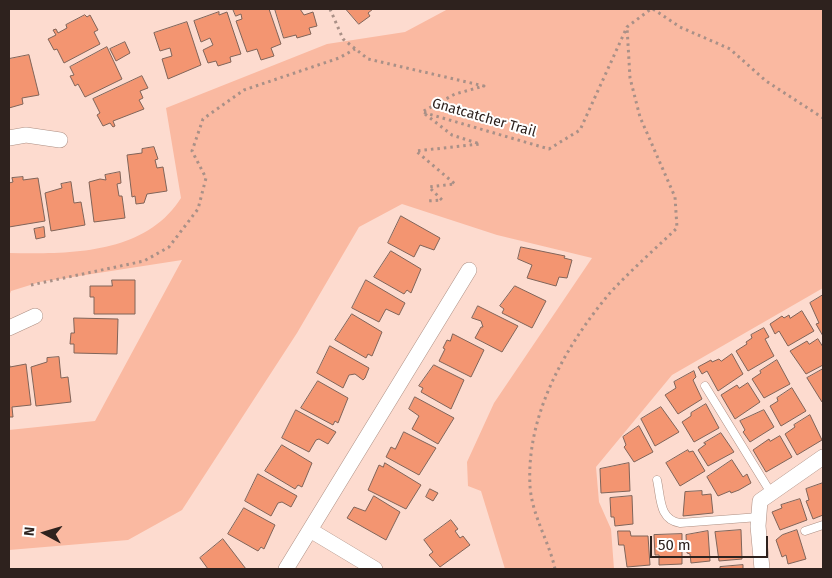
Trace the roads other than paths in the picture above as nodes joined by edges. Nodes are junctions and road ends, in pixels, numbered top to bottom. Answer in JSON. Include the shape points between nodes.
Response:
{"nodes":[{"id":1,"x":9,"y":138,"type":"edge"},
{"id":2,"x":60,"y":140,"type":"dead end"},
{"id":3,"x":469,"y":270,"type":"dead end"},
{"id":4,"x":35,"y":316,"type":"dead end"},
{"id":5,"x":9,"y":328,"type":"edge"},
{"id":6,"x":706,"y":386,"type":"dead end"},
{"id":7,"x":823,"y":457,"type":"edge"},
{"id":8,"x":657,"y":480,"type":"dead end"},
{"id":9,"x":771,"y":493,"type":"junction"},
{"id":10,"x":759,"y":517,"type":"junction"},
{"id":11,"x":823,"y":525,"type":"edge"},
{"id":12,"x":310,"y":530,"type":"junction"},
{"id":13,"x":805,"y":531,"type":"dead end"},
{"id":14,"x":286,"y":569,"type":"edge"},
{"id":15,"x":374,"y":569,"type":"edge"},
{"id":16,"x":762,"y":569,"type":"edge"}],
"edges":[{"from":1,"to":2,"type":"street","via":[[26,135]]},
{"from":3,"to":12,"type":"street"},
{"from":4,"to":5,"type":"street"},
{"from":6,"to":9,"type":"lane"},
{"from":7,"to":9,"type":"street"},
{"from":8,"to":10,"type":"lane","via":[[664,515],[670,522]]},
{"from":9,"to":10,"type":"street","via":[[760,501]]},
{"from":10,"to":16,"type":"street"},
{"from":11,"to":13,"type":"lane"},
{"from":12,"to":14,"type":"street"},
{"from":12,"to":15,"type":"street"}]}
